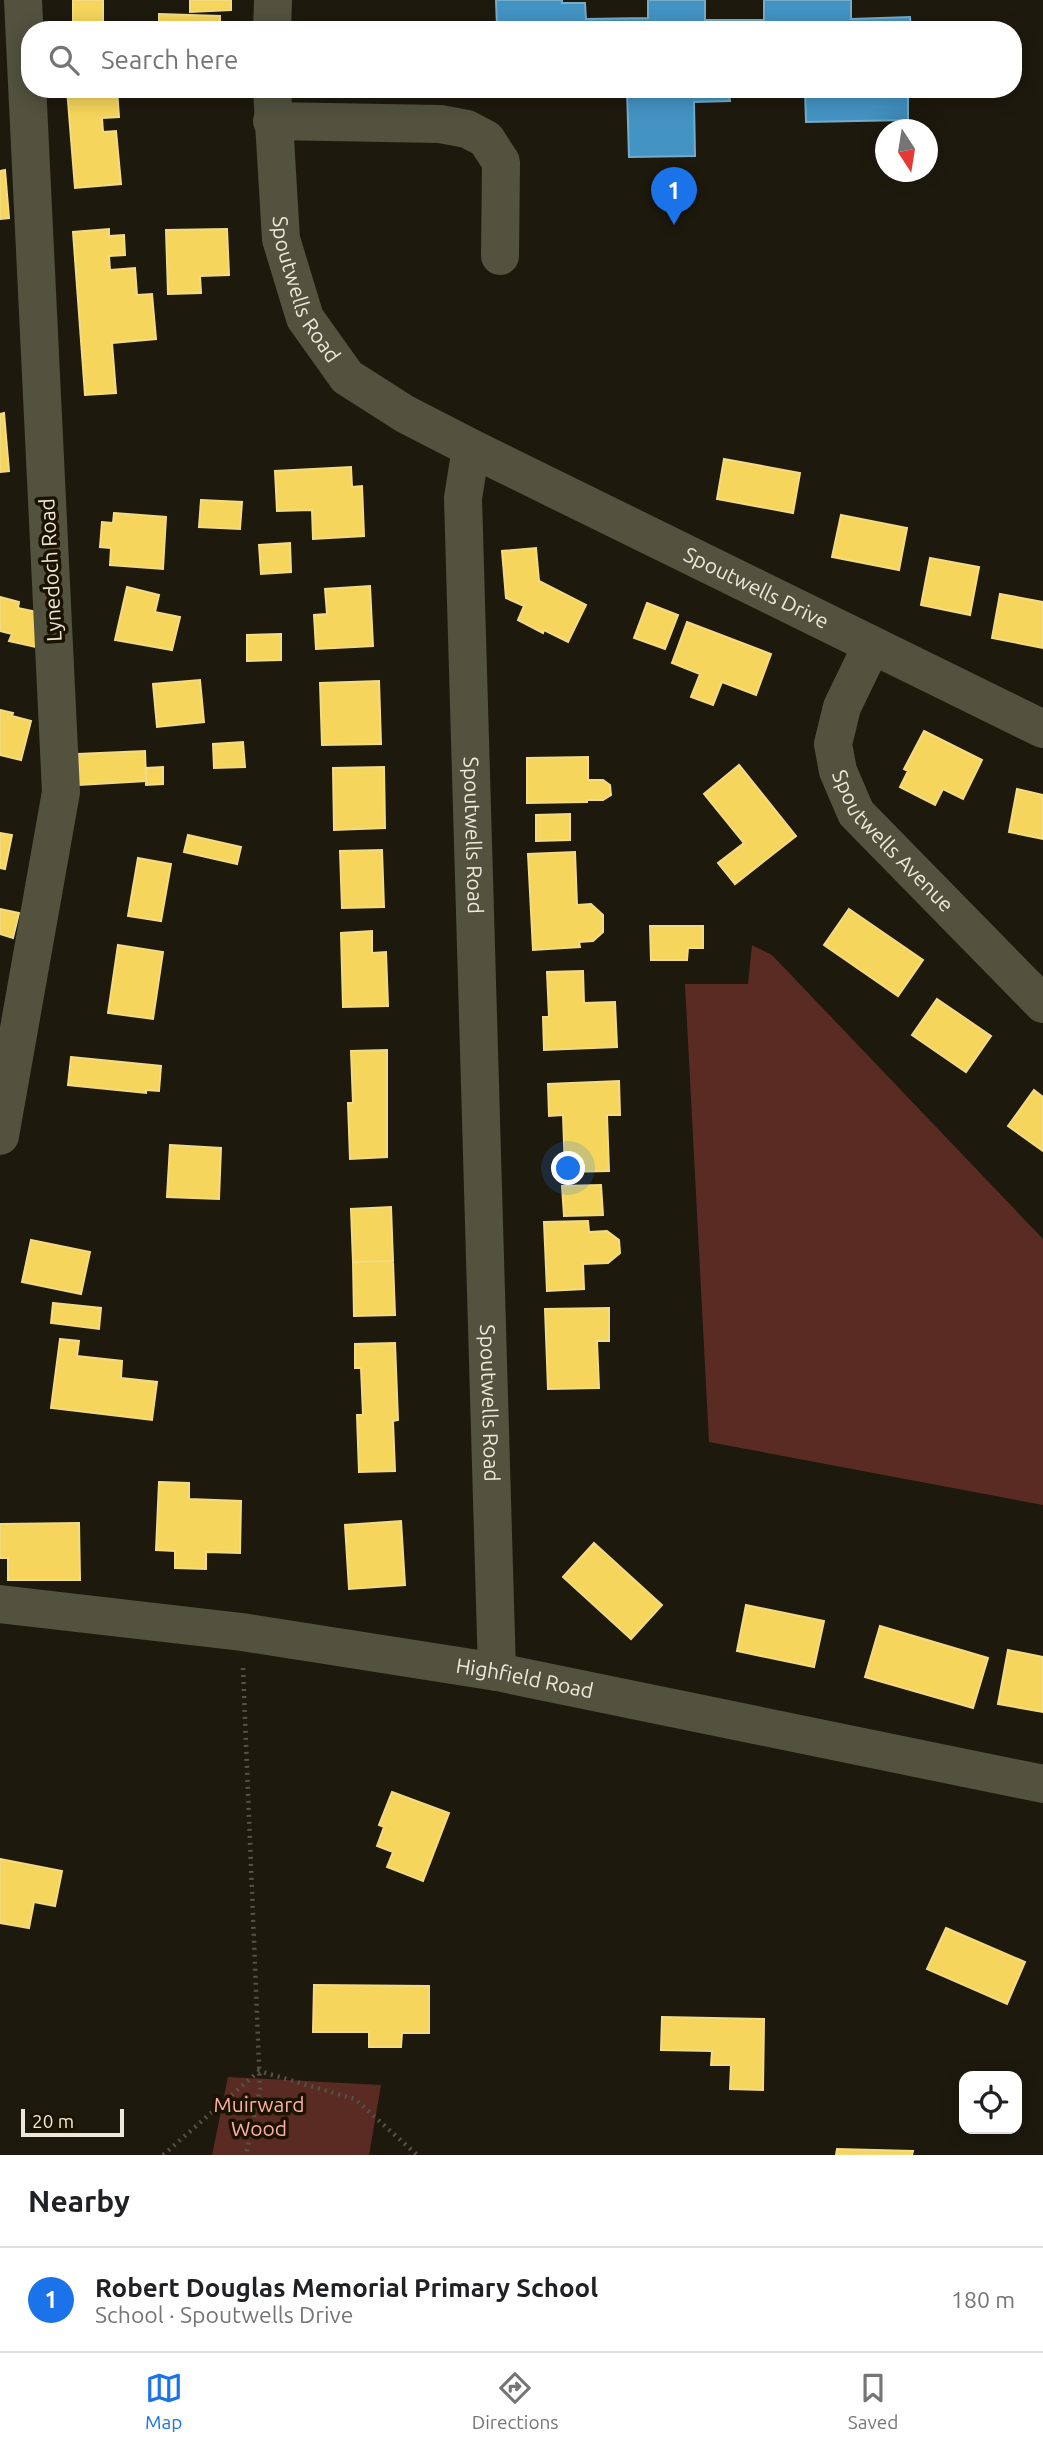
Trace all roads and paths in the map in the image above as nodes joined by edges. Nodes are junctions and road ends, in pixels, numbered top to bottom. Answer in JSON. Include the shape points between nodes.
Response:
{"nodes":[{"id":1,"x":23,"y":0,"type":"edge"},
{"id":2,"x":272,"y":0,"type":"edge"},
{"id":3,"x":272,"y":21,"type":"edge"},
{"id":4,"x":14,"y":78,"type":"edge"},
{"id":5,"x":272,"y":105,"type":"edge"},
{"id":6,"x":500,"y":256,"type":"dead end"},
{"id":7,"x":471,"y":448,"type":"junction"},
{"id":8,"x":871,"y":647,"type":"junction"},
{"id":9,"x":1043,"y":729,"type":"edge"},
{"id":10,"x":1043,"y":1004,"type":"edge"},
{"id":11,"x":0,"y":1136,"type":"edge"},
{"id":12,"x":0,"y":1604,"type":"edge"},
{"id":13,"x":242,"y":1632,"type":"junction"},
{"id":14,"x":497,"y":1672,"type":"junction"},
{"id":15,"x":1043,"y":1784,"type":"edge"},
{"id":16,"x":259,"y":2071,"type":"junction"},
{"id":17,"x":163,"y":2155,"type":"edge"},
{"id":18,"x":246,"y":2155,"type":"edge"},
{"id":19,"x":417,"y":2155,"type":"edge"}],
"edges":[{"from":1,"to":4,"type":"street","name":"Lynedoch Road"},
{"from":2,"to":3,"type":"street"},
{"from":4,"to":11,"type":"street","name":"Lynedoch Road","via":[[61,792]]},
{"from":5,"to":6,"type":"street","via":[[440,124],[486,139],[501,162]]},
{"from":5,"to":7,"type":"street","name":"Spoutwells Road","via":[[281,239],[305,318],[347,377]]},
{"from":7,"to":8,"type":"street","name":"Spoutwells Drive"},
{"from":7,"to":14,"type":"street","name":"Spoutwells Road","via":[[463,498]]},
{"from":8,"to":9,"type":"street","name":"Spoutwells Drive"},
{"from":8,"to":10,"type":"street","name":"Spoutwells Avenue","via":[[842,707],[833,744],[838,771],[856,813]]},
{"from":12,"to":13,"type":"street","name":"Highfield Road"},
{"from":13,"to":14,"type":"street","name":"Highfield Road"},
{"from":13,"to":16,"type":"path"},
{"from":14,"to":15,"type":"street","name":"Highfield Road"},
{"from":16,"to":17,"type":"path"},
{"from":16,"to":18,"type":"path","via":[[260,2089]]},
{"from":16,"to":19,"type":"path","via":[[355,2099]]}]}
